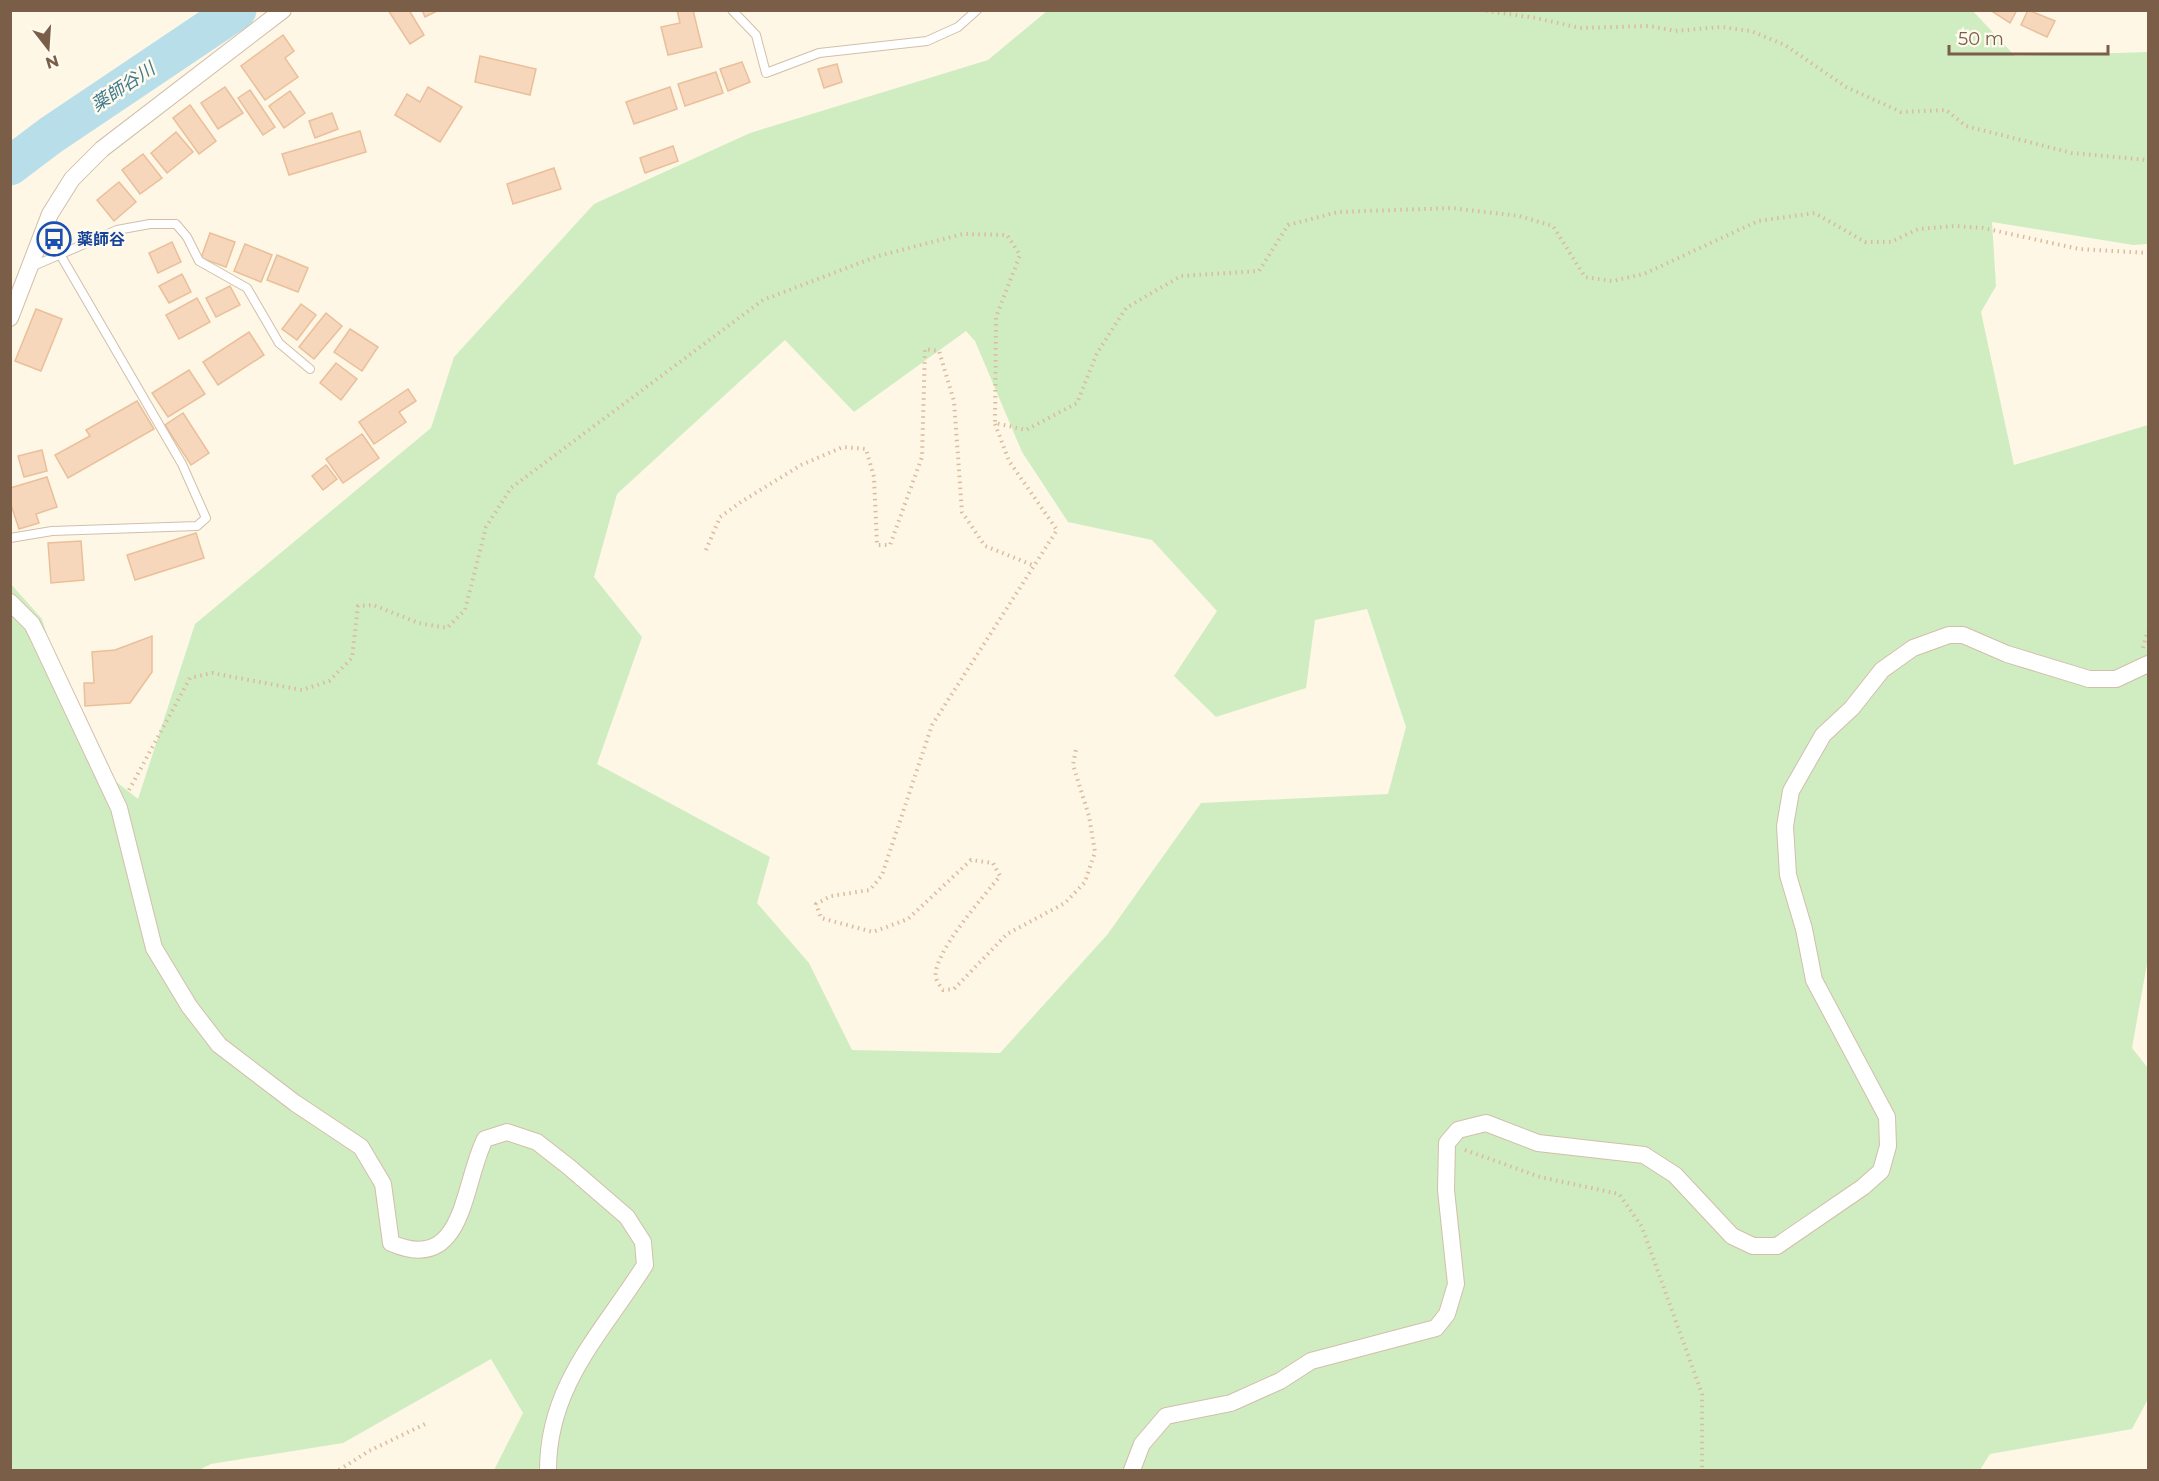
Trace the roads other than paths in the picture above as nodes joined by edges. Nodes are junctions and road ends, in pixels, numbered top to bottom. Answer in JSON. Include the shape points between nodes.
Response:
{"nodes":[{"id":1,"x":283,"y":10,"type":"edge"},
{"id":2,"x":732,"y":10,"type":"edge"},
{"id":3,"x":977,"y":10,"type":"edge"},
{"id":4,"x":61,"y":256,"type":"junction"},
{"id":5,"x":29,"y":267,"type":"junction"},
{"id":6,"x":10,"y":318,"type":"edge"},
{"id":7,"x":310,"y":369,"type":"dead end"},
{"id":8,"x":10,"y":538,"type":"edge"},
{"id":9,"x":10,"y":602,"type":"edge"},
{"id":10,"x":2148,"y":664,"type":"edge"},
{"id":11,"x":548,"y":1470,"type":"edge"},
{"id":12,"x":1132,"y":1470,"type":"edge"}],
"edges":[{"from":1,"to":5,"type":"street","via":[[102,149],[72,179],[50,214]]},
{"from":2,"to":3,"type":"lane","via":[[756,35],[766,73],[819,53],[927,41],[957,27]]},
{"from":4,"to":5,"type":"lane"},
{"from":4,"to":7,"type":"lane","via":[[117,230],[176,224],[188,237],[199,261],[247,288],[279,343]]},
{"from":4,"to":8,"type":"lane","via":[[182,464],[206,518],[197,526],[52,531]]},
{"from":5,"to":6,"type":"street"},
{"from":9,"to":11,"type":"street","via":[[32,624],[119,808],[154,948],[189,1006],[219,1045],[361,1147],[383,1184],[391,1243],[410,1251],[428,1250],[447,1239],[458,1220],[475,1158],[485,1139],[507,1132],[537,1142],[627,1217],[643,1242],[645,1264],[566,1382],[554,1414]]},
{"from":10,"to":12,"type":"street","via":[[2116,679],[2089,679],[2007,654],[1963,635],[1949,635],[1913,648],[1882,670],[1852,708],[1823,735],[1791,791],[1785,826],[1788,875],[1814,980],[1887,1117],[1888,1146],[1881,1171],[1863,1187],[1777,1246],[1753,1246],[1732,1236],[1675,1175],[1644,1155],[1538,1143],[1486,1123],[1458,1130],[1448,1143],[1446,1190],[1456,1284],[1447,1314],[1436,1328],[1311,1361],[1280,1382],[1231,1403],[1166,1416],[1142,1444]]}]}
